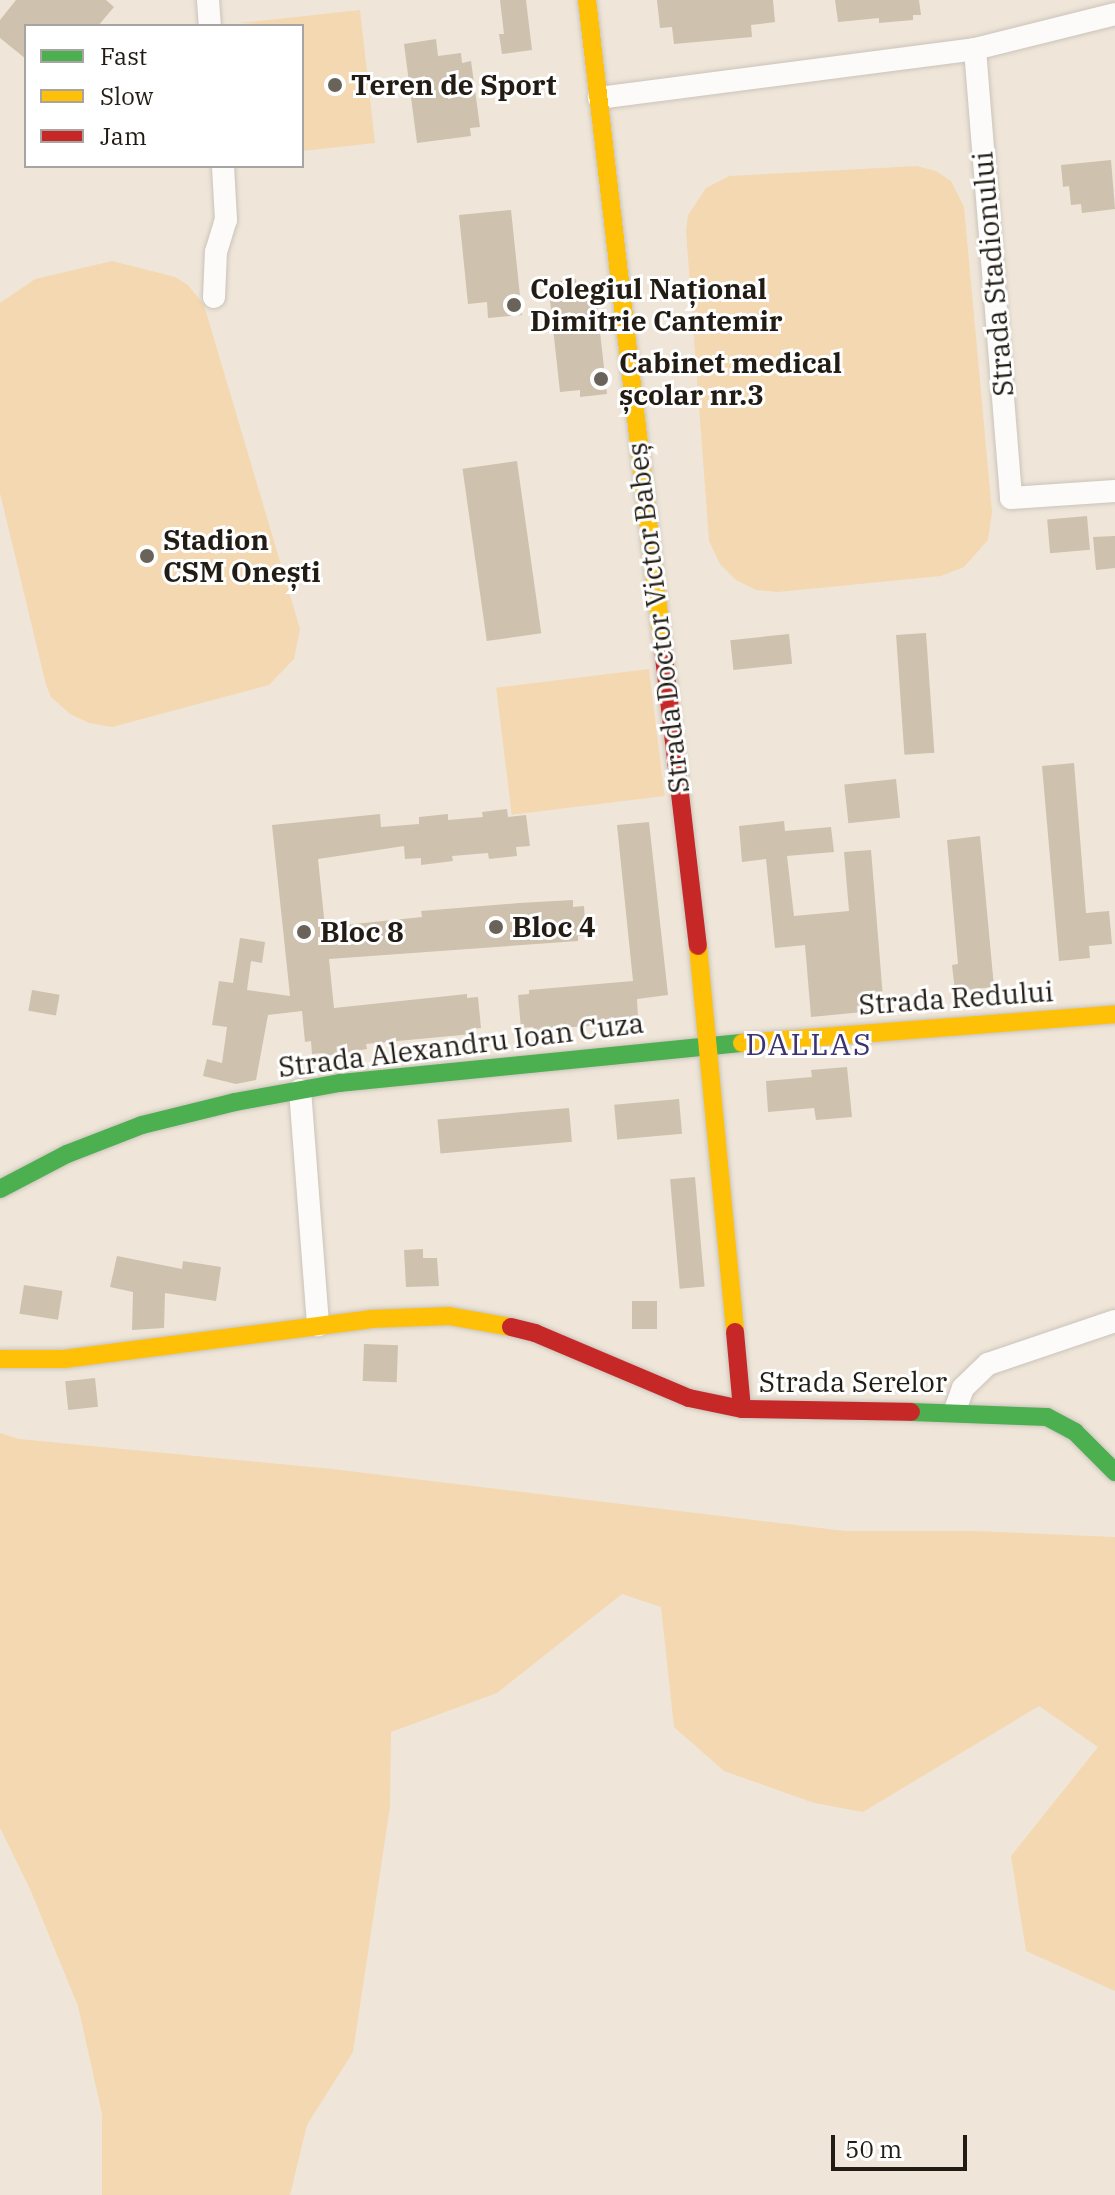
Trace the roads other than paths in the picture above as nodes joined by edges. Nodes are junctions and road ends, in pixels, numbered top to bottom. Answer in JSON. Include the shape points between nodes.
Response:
{"nodes":[{"id":1,"x":208,"y":0,"type":"edge"},
{"id":2,"x":587,"y":0,"type":"edge"},
{"id":3,"x":1115,"y":14,"type":"edge"},
{"id":4,"x":210,"y":24,"type":"edge"},
{"id":5,"x":975,"y":49,"type":"junction"},
{"id":6,"x":599,"y":98,"type":"junction"},
{"id":7,"x":223,"y":168,"type":"edge"},
{"id":8,"x":214,"y":297,"type":"dead end"},
{"id":9,"x":1115,"y":491,"type":"edge"},
{"id":10,"x":1115,"y":1014,"type":"edge"},
{"id":11,"x":706,"y":1046,"type":"junction"},
{"id":12,"x":300,"y":1090,"type":"junction"},
{"id":13,"x":0,"y":1189,"type":"edge"},
{"id":14,"x":1115,"y":1321,"type":"edge"},
{"id":15,"x":318,"y":1325,"type":"junction"},
{"id":16,"x":0,"y":1359,"type":"edge"},
{"id":17,"x":742,"y":1409,"type":"junction"},
{"id":18,"x":955,"y":1410,"type":"junction"},
{"id":19,"x":1115,"y":1472,"type":"edge"}],
"edges":[{"from":1,"to":4,"type":"street"},
{"from":2,"to":6,"type":"street","name":"Strada Doctor Victor Babeș"},
{"from":3,"to":5,"type":"street"},
{"from":5,"to":6,"type":"street"},
{"from":5,"to":9,"type":"street","name":"Strada Stadionului","via":[[1011,498]]},
{"from":6,"to":11,"type":"street","name":"Strada Doctor Victor Babeș"},
{"from":7,"to":8,"type":"street","via":[[226,220],[216,252]]},
{"from":10,"to":11,"type":"street","name":"Strada Redului"},
{"from":11,"to":12,"type":"street","name":"Strada Alexandru Ioan Cuza","via":[[400,1075]]},
{"from":11,"to":17,"type":"street","name":"Strada Serelor"},
{"from":12,"to":13,"type":"street","name":"Strada Alexandru Ioan Cuza","via":[[142,1125],[67,1154]]},
{"from":12,"to":15,"type":"street"},
{"from":14,"to":18,"type":"street","via":[[981,1368],[963,1388]]},
{"from":15,"to":16,"type":"street","via":[[111,1355]]},
{"from":15,"to":17,"type":"street","via":[[416,1316],[489,1321],[535,1333],[689,1398]]},
{"from":17,"to":18,"type":"street","name":"Strada Serelor"},
{"from":18,"to":19,"type":"street","name":"Strada Serelor","via":[[1047,1417],[1075,1432]]}]}
